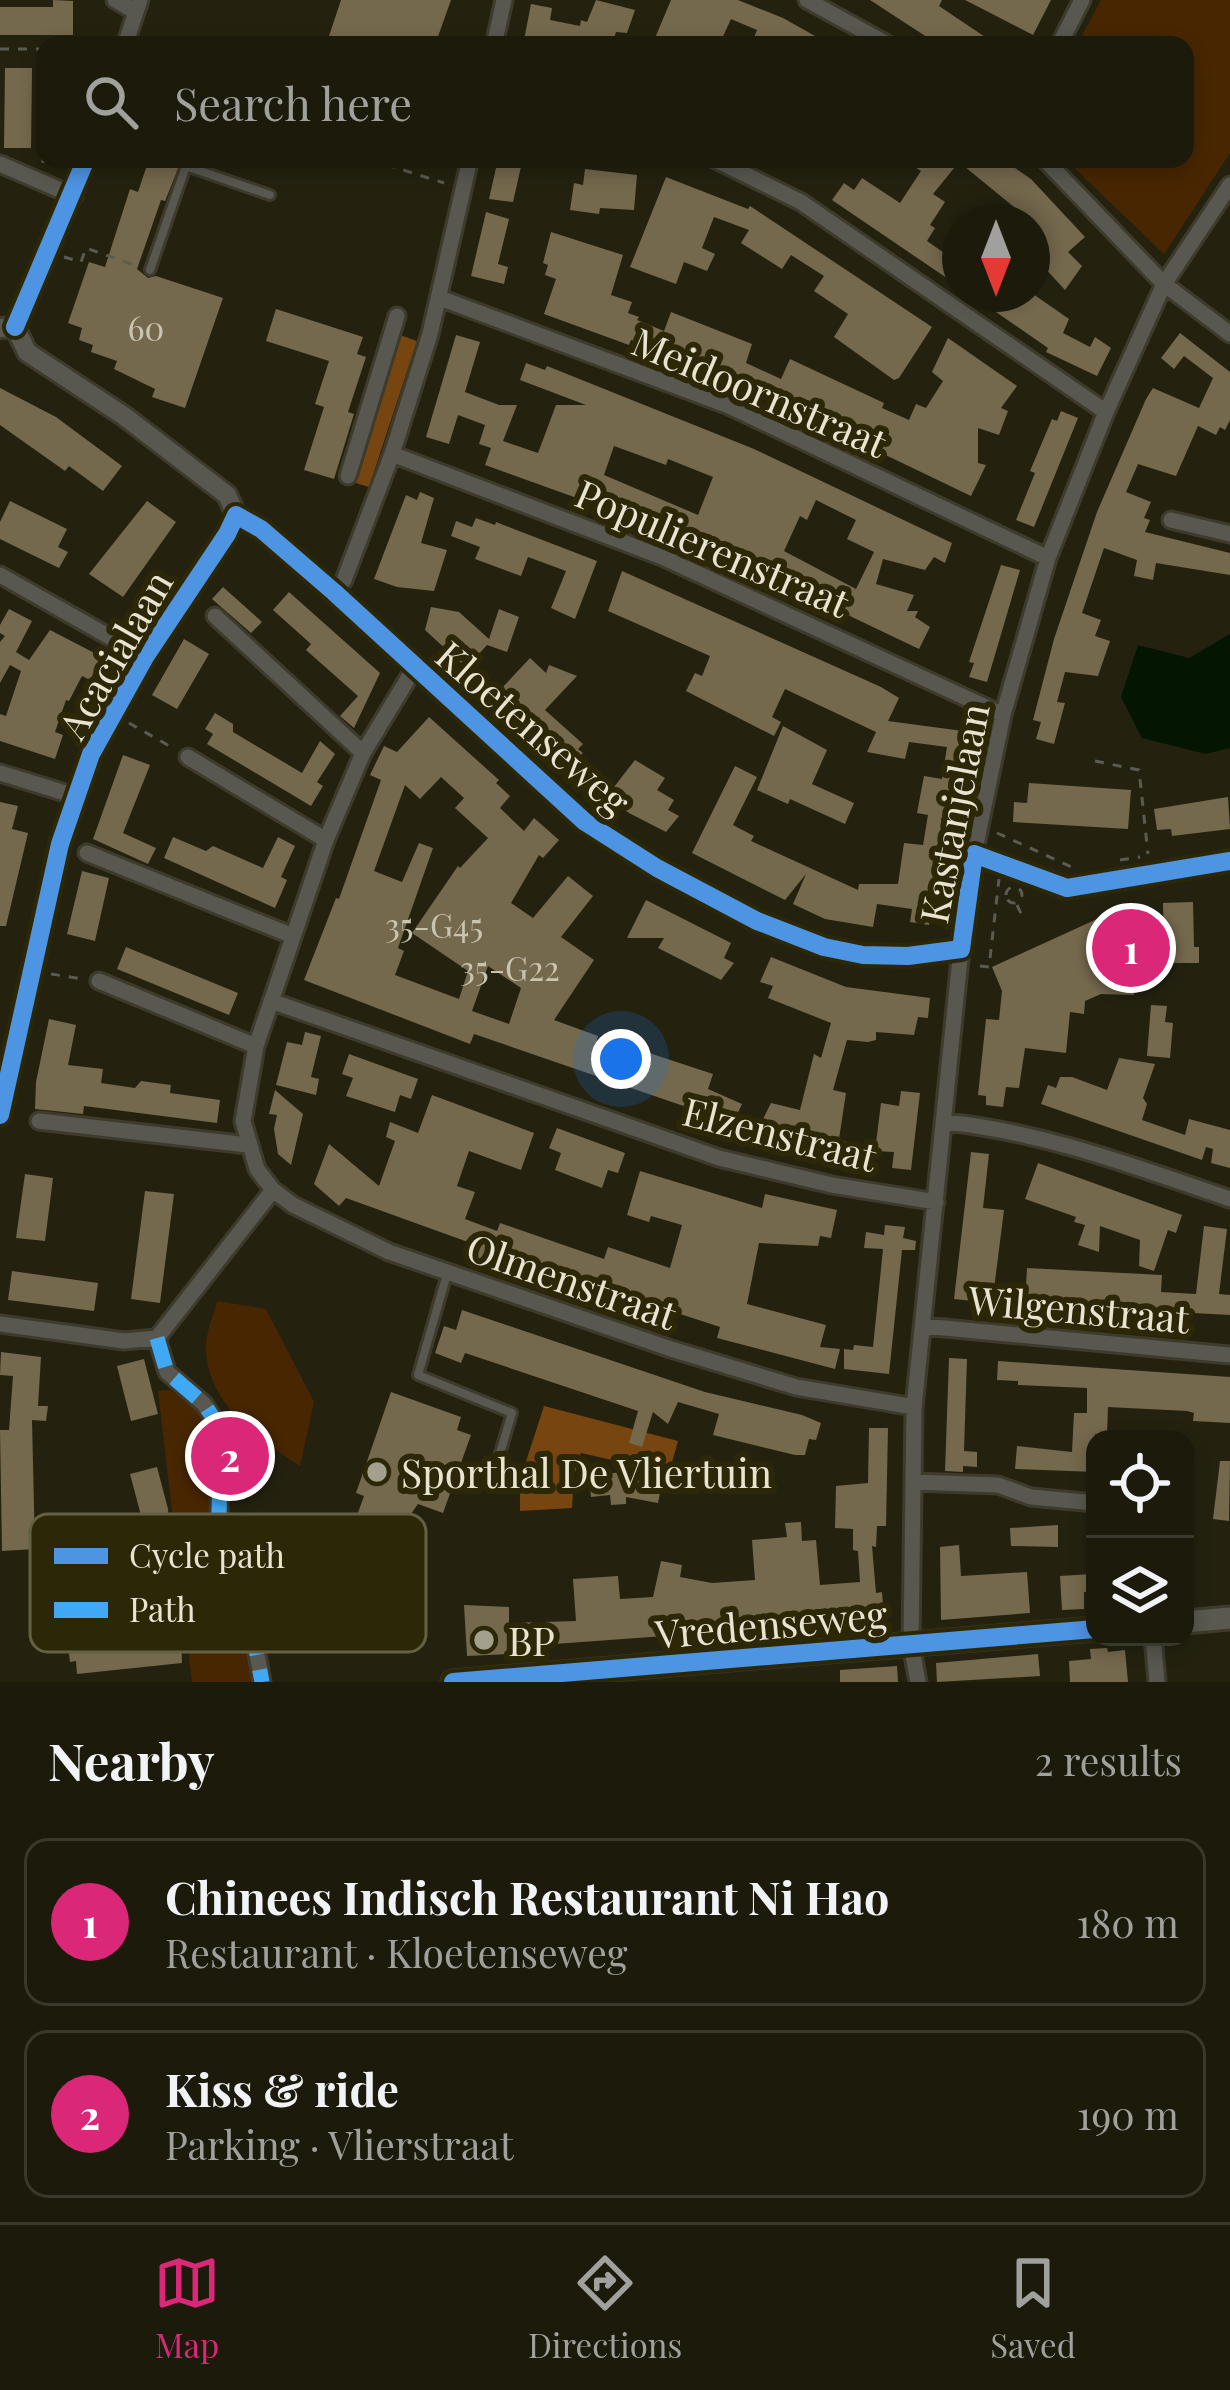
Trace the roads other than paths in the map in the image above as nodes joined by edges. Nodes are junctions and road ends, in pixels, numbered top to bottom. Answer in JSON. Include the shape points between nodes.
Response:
{"nodes":[{"id":1,"x":115,"y":0,"type":"edge"},
{"id":2,"x":504,"y":0,"type":"edge"},
{"id":3,"x":807,"y":0,"type":"edge"},
{"id":4,"x":1082,"y":0,"type":"edge"},
{"id":5,"x":830,"y":4,"type":"edge"},
{"id":6,"x":138,"y":6,"type":"edge"},
{"id":7,"x":128,"y":36,"type":"edge"},
{"id":8,"x":496,"y":36,"type":"edge"},
{"id":9,"x":876,"y":36,"type":"edge"},
{"id":10,"x":1064,"y":36,"type":"edge"},
{"id":11,"x":0,"y":164,"type":"edge"},
{"id":12,"x":83,"y":168,"type":"edge"},
{"id":13,"x":185,"y":168,"type":"edge"},
{"id":14,"x":192,"y":168,"type":"edge"},
{"id":15,"x":468,"y":168,"type":"edge"},
{"id":16,"x":732,"y":168,"type":"edge"},
{"id":17,"x":1053,"y":168,"type":"edge"},
{"id":18,"x":1230,"y":185,"type":"edge"},
{"id":19,"x":270,"y":195,"type":"dead end"},
{"id":20,"x":74,"y":196,"type":"junction"},
{"id":21,"x":150,"y":270,"type":"road end"},
{"id":22,"x":1164,"y":284,"type":"junction"},
{"id":23,"x":440,"y":298,"type":"junction"},
{"id":24,"x":397,"y":316,"type":"dead end"},
{"id":25,"x":7,"y":328,"type":"edge"},
{"id":26,"x":1230,"y":334,"type":"edge"},
{"id":27,"x":1106,"y":412,"type":"junction"},
{"id":28,"x":392,"y":454,"type":"junction"},
{"id":29,"x":348,"y":476,"type":"dead end"},
{"id":30,"x":236,"y":515,"type":"junction"},
{"id":31,"x":1171,"y":520,"type":"dead end"},
{"id":32,"x":1230,"y":534,"type":"edge"},
{"id":33,"x":1048,"y":558,"type":"junction"},
{"id":34,"x":0,"y":574,"type":"edge"},
{"id":35,"x":334,"y":592,"type":"junction"},
{"id":36,"x":215,"y":616,"type":"dead end"},
{"id":37,"x":145,"y":657,"type":"junction"},
{"id":38,"x":415,"y":667,"type":"junction"},
{"id":39,"x":1003,"y":715,"type":"junction"},
{"id":40,"x":363,"y":753,"type":"junction"},
{"id":41,"x":188,"y":757,"type":"road end"},
{"id":42,"x":0,"y":773,"type":"edge"},
{"id":43,"x":75,"y":796,"type":"junction"},
{"id":44,"x":326,"y":841,"type":"junction"},
{"id":45,"x":87,"y":853,"type":"dead end"},
{"id":46,"x":974,"y":854,"type":"junction"},
{"id":47,"x":1230,"y":861,"type":"edge"},
{"id":48,"x":293,"y":936,"type":"junction"},
{"id":49,"x":961,"y":956,"type":"junction"},
{"id":50,"x":99,"y":981,"type":"road end"},
{"id":51,"x":272,"y":1001,"type":"junction"},
{"id":52,"x":256,"y":1046,"type":"junction"},
{"id":53,"x":0,"y":1115,"type":"edge"},
{"id":54,"x":39,"y":1121,"type":"dead end"},
{"id":55,"x":945,"y":1122,"type":"junction"},
{"id":56,"x":248,"y":1145,"type":"junction"},
{"id":57,"x":273,"y":1190,"type":"junction"},
{"id":58,"x":1230,"y":1199,"type":"edge"},
{"id":59,"x":935,"y":1202,"type":"junction"},
{"id":60,"x":448,"y":1273,"type":"junction"},
{"id":61,"x":0,"y":1324,"type":"edge"},
{"id":62,"x":923,"y":1326,"type":"junction"},
{"id":63,"x":157,"y":1338,"type":"junction"},
{"id":64,"x":1230,"y":1355,"type":"edge"},
{"id":65,"x":914,"y":1407,"type":"junction"},
{"id":66,"x":495,"y":1470,"type":"dead end"},
{"id":67,"x":914,"y":1482,"type":"junction"},
{"id":68,"x":1086,"y":1502,"type":"edge"},
{"id":69,"x":219,"y":1514,"type":"edge"},
{"id":70,"x":1230,"y":1618,"type":"edge"},
{"id":71,"x":1194,"y":1621,"type":"edge"},
{"id":72,"x":1086,"y":1630,"type":"edge"},
{"id":73,"x":911,"y":1644,"type":"junction"},
{"id":74,"x":1154,"y":1646,"type":"edge"},
{"id":75,"x":257,"y":1652,"type":"edge"},
{"id":76,"x":262,"y":1682,"type":"edge"},
{"id":77,"x":453,"y":1682,"type":"edge"},
{"id":78,"x":918,"y":1682,"type":"edge"},
{"id":79,"x":1157,"y":1682,"type":"edge"}],
"edges":[{"from":1,"to":6,"type":"street"},
{"from":2,"to":8,"type":"street"},
{"from":3,"to":5,"type":"street"},
{"from":4,"to":10,"type":"street"},
{"from":5,"to":9,"type":"street"},
{"from":6,"to":7,"type":"street"},
{"from":11,"to":20,"type":"street"},
{"from":12,"to":20,"type":"street"},
{"from":13,"to":21,"type":"lane"},
{"from":14,"to":19,"type":"lane"},
{"from":15,"to":23,"type":"street"},
{"from":16,"to":27,"type":"street","via":[[801,202]]},
{"from":17,"to":22,"type":"street"},
{"from":18,"to":22,"type":"street","name":"Kastanjelaan"},
{"from":20,"to":25,"type":"street"},
{"from":22,"to":26,"type":"street"},
{"from":22,"to":27,"type":"street","name":"Kastanjelaan"},
{"from":23,"to":28,"type":"street"},
{"from":23,"to":33,"type":"street","name":"Meidoornstraat","via":[[728,406]]},
{"from":24,"to":29,"type":"street"},
{"from":25,"to":30,"type":"street","name":"Kloetenseweg","via":[[27,352],[227,495]]},
{"from":27,"to":33,"type":"street","name":"Kastanjelaan"},
{"from":28,"to":35,"type":"street"},
{"from":28,"to":39,"type":"street","name":"Populierenstraat","via":[[662,556]]},
{"from":30,"to":35,"type":"street","name":"Kloetenseweg"},
{"from":30,"to":37,"type":"street","name":"Acacialaan"},
{"from":31,"to":32,"type":"street"},
{"from":33,"to":39,"type":"street","name":"Kastanjelaan"},
{"from":34,"to":37,"type":"street"},
{"from":35,"to":38,"type":"street","name":"Kloetenseweg"},
{"from":36,"to":40,"type":"street"},
{"from":37,"to":43,"type":"street","name":"Acacialaan"},
{"from":38,"to":40,"type":"street"},
{"from":38,"to":49,"type":"street","name":"Kloetenseweg","via":[[585,822],[757,921],[863,955]]},
{"from":39,"to":46,"type":"street","name":"Kastanjelaan"},
{"from":40,"to":44,"type":"street"},
{"from":41,"to":44,"type":"street"},
{"from":42,"to":43,"type":"street"},
{"from":43,"to":53,"type":"street","name":"Acacialaan"},
{"from":44,"to":48,"type":"street"},
{"from":45,"to":48,"type":"street"},
{"from":46,"to":47,"type":"street","via":[[1067,888]]},
{"from":46,"to":49,"type":"street","name":"Kastanjelaan"},
{"from":48,"to":51,"type":"street"},
{"from":49,"to":55,"type":"street","name":"Kastanjelaan"},
{"from":50,"to":52,"type":"street"},
{"from":51,"to":52,"type":"street"},
{"from":51,"to":59,"type":"street","name":"Elzenstraat","via":[[719,1159]]},
{"from":52,"to":56,"type":"street","via":[[243,1120]]},
{"from":54,"to":56,"type":"street"},
{"from":55,"to":58,"type":"street","via":[[1076,1146]]},
{"from":55,"to":59,"type":"street","name":"Kastanjelaan"},
{"from":56,"to":57,"type":"street"},
{"from":57,"to":60,"type":"street","name":"Olmenstraat","via":[[389,1252]]},
{"from":57,"to":63,"type":"street"},
{"from":59,"to":62,"type":"street","name":"Kastanjelaan"},
{"from":60,"to":65,"type":"street","name":"Olmenstraat","via":[[796,1387]]},
{"from":60,"to":66,"type":"lane","via":[[418,1376],[512,1413]]},
{"from":61,"to":63,"type":"street"},
{"from":62,"to":64,"type":"street","name":"Wilgenstraat"},
{"from":62,"to":65,"type":"street","name":"Kastanjelaan"},
{"from":63,"to":69,"type":"street","via":[[167,1372],[216,1422]]},
{"from":65,"to":67,"type":"street","name":"Kastanjelaan"},
{"from":67,"to":68,"type":"street","via":[[998,1485]]},
{"from":67,"to":73,"type":"street","name":"Kastanjelaan"},
{"from":70,"to":71,"type":"main road"},
{"from":72,"to":73,"type":"main road","name":"Vredenseweg"},
{"from":73,"to":77,"type":"main road","name":"Vredenseweg"},
{"from":73,"to":78,"type":"street","name":"Kastanjelaan"},
{"from":74,"to":79,"type":"street"},
{"from":75,"to":76,"type":"street"}]}
